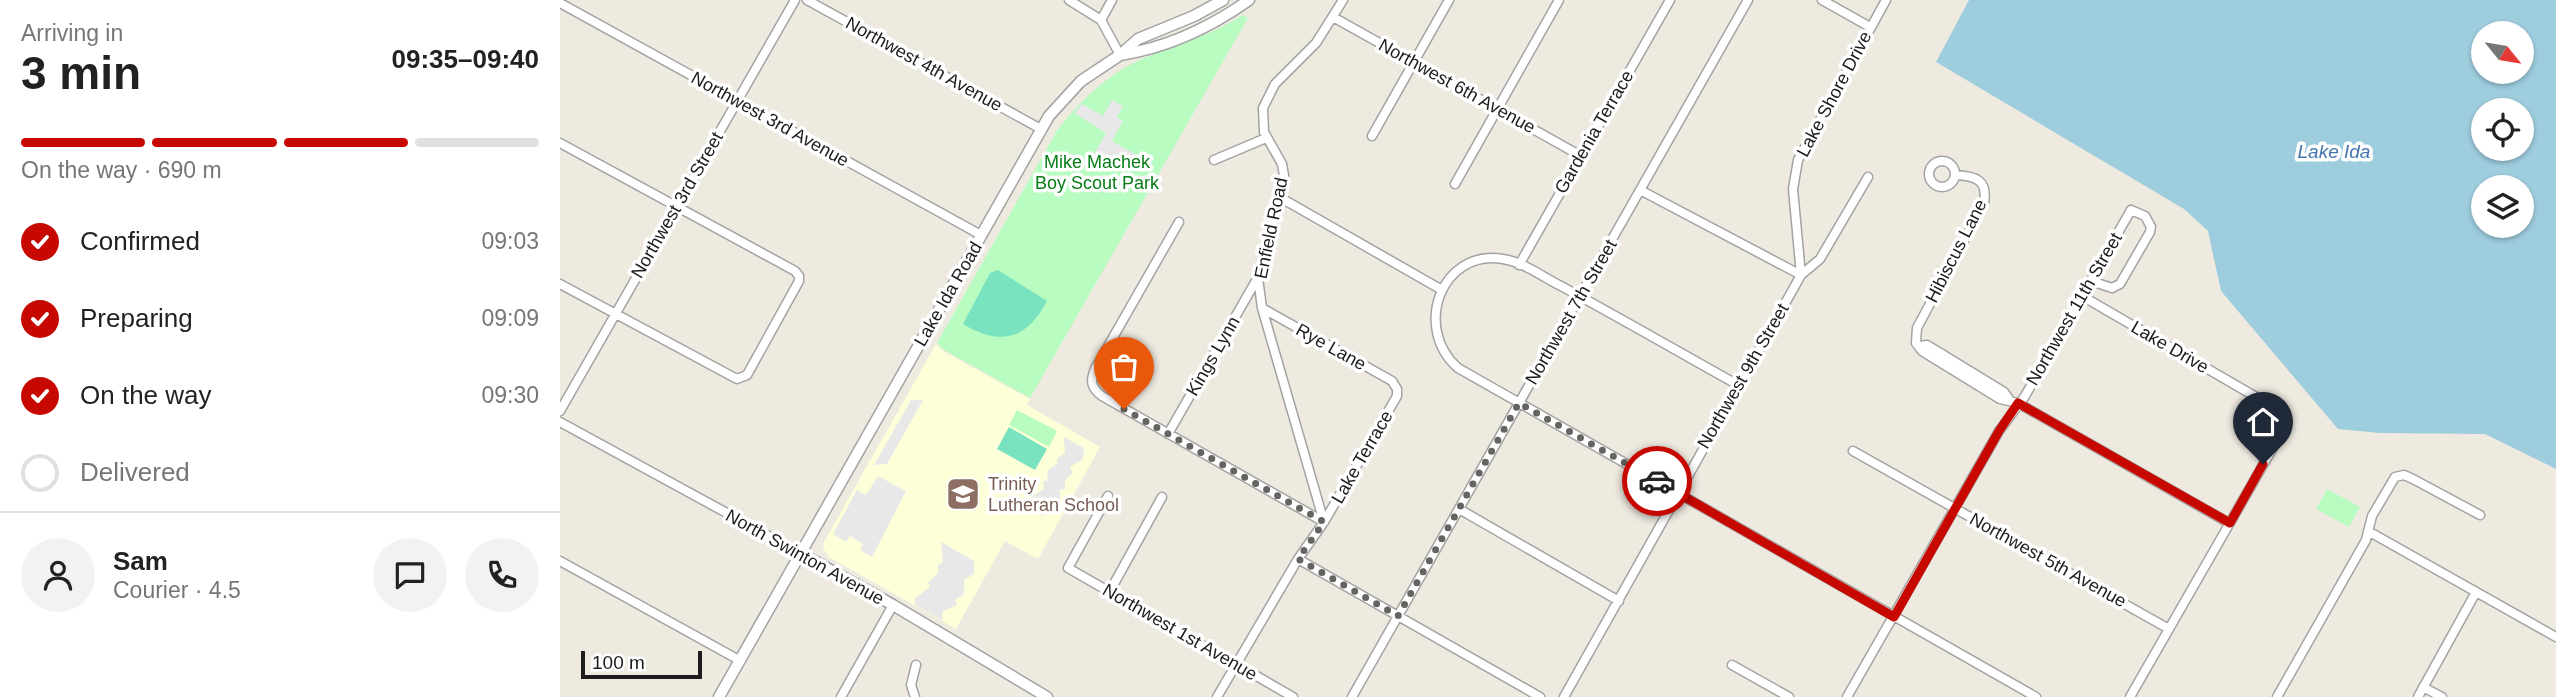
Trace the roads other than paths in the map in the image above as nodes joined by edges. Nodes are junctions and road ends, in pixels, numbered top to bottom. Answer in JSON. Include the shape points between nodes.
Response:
{"nodes":[{"id":1,"x":795,"y":0,"type":"edge"},
{"id":2,"x":807,"y":0,"type":"edge"},
{"id":3,"x":1069,"y":0,"type":"edge"},
{"id":4,"x":1112,"y":0,"type":"edge"},
{"id":5,"x":1223,"y":0,"type":"edge"},
{"id":6,"x":1248,"y":0,"type":"edge"},
{"id":7,"x":1343,"y":0,"type":"edge"},
{"id":8,"x":1449,"y":0,"type":"edge"},
{"id":9,"x":1559,"y":0,"type":"edge"},
{"id":10,"x":1670,"y":0,"type":"edge"},
{"id":11,"x":1748,"y":0,"type":"edge"},
{"id":12,"x":1822,"y":0,"type":"edge"},
{"id":13,"x":1886,"y":0,"type":"edge"},
{"id":14,"x":560,"y":4,"type":"edge"},
{"id":15,"x":1333,"y":17,"type":"junction"},
{"id":16,"x":1101,"y":20,"type":"junction"},
{"id":17,"x":1870,"y":27,"type":"junction"},
{"id":18,"x":1120,"y":55,"type":"junction"},
{"id":19,"x":1414,"y":62,"type":"junction"},
{"id":20,"x":737,"y":101,"type":"junction"},
{"id":21,"x":1497,"y":109,"type":"junction"},
{"id":22,"x":1041,"y":129,"type":"junction"},
{"id":23,"x":1372,"y":136,"type":"dead end"},
{"id":24,"x":1266,"y":138,"type":"junction"},
{"id":25,"x":560,"y":144,"type":"edge"},
{"id":26,"x":1581,"y":156,"type":"junction"},
{"id":27,"x":1214,"y":160,"type":"dead end"},
{"id":28,"x":1955,"y":175,"type":"dead end"},
{"id":29,"x":1868,"y":177,"type":"dead end"},
{"id":30,"x":1455,"y":184,"type":"dead end"},
{"id":31,"x":1640,"y":190,"type":"junction"},
{"id":32,"x":1281,"y":198,"type":"junction"},
{"id":33,"x":675,"y":208,"type":"junction"},
{"id":34,"x":1179,"y":222,"type":"dead end"},
{"id":35,"x":981,"y":235,"type":"junction"},
{"id":36,"x":1519,"y":265,"type":"junction"},
{"id":37,"x":1801,"y":275,"type":"junction"},
{"id":38,"x":1258,"y":278,"type":"junction"},
{"id":39,"x":2091,"y":281,"type":"junction"},
{"id":40,"x":560,"y":284,"type":"edge"},
{"id":41,"x":1442,"y":290,"type":"junction"},
{"id":42,"x":1579,"y":296,"type":"junction"},
{"id":43,"x":2082,"y":296,"type":"junction"},
{"id":44,"x":1262,"y":308,"type":"junction"},
{"id":45,"x":615,"y":314,"type":"junction"},
{"id":46,"x":1738,"y":386,"type":"junction"},
{"id":47,"x":1398,"y":388,"type":"joint"},
{"id":48,"x":1519,"y":403,"type":"junction"},
{"id":49,"x":2018,"y":403,"type":"junction"},
{"id":50,"x":560,"y":411,"type":"edge"},
{"id":51,"x":560,"y":422,"type":"edge"},
{"id":52,"x":1168,"y":434,"type":"junction"},
{"id":53,"x":1853,"y":451,"type":"dead end"},
{"id":54,"x":1680,"y":494,"type":"junction"},
{"id":55,"x":1108,"y":496,"type":"dead end"},
{"id":56,"x":1162,"y":497,"type":"dead end"},
{"id":57,"x":1955,"y":508,"type":"junction"},
{"id":58,"x":1459,"y":509,"type":"junction"},
{"id":59,"x":2480,"y":516,"type":"dead end"},
{"id":60,"x":1324,"y":522,"type":"junction"},
{"id":61,"x":2230,"y":523,"type":"junction"},
{"id":62,"x":2368,"y":531,"type":"junction"},
{"id":63,"x":800,"y":553,"type":"junction"},
{"id":64,"x":1298,"y":559,"type":"junction"},
{"id":65,"x":560,"y":562,"type":"edge"},
{"id":66,"x":1110,"y":591,"type":"junction"},
{"id":67,"x":2476,"y":592,"type":"junction"},
{"id":68,"x":1619,"y":601,"type":"junction"},
{"id":69,"x":893,"y":605,"type":"junction"},
{"id":70,"x":1398,"y":616,"type":"junction"},
{"id":71,"x":1894,"y":617,"type":"junction"},
{"id":72,"x":2169,"y":629,"type":"junction"},
{"id":73,"x":2556,"y":637,"type":"edge"},
{"id":74,"x":739,"y":660,"type":"junction"},
{"id":75,"x":916,"y":665,"type":"dead end"},
{"id":76,"x":1237,"y":665,"type":"junction"},
{"id":77,"x":1732,"y":665,"type":"dead end"},
{"id":78,"x":2423,"y":687,"type":"junction"},
{"id":79,"x":1287,"y":696,"type":"edge"},
{"id":80,"x":719,"y":697,"type":"edge"},
{"id":81,"x":841,"y":697,"type":"edge"},
{"id":82,"x":915,"y":697,"type":"edge"},
{"id":83,"x":1047,"y":697,"type":"edge"},
{"id":84,"x":1217,"y":697,"type":"edge"},
{"id":85,"x":1352,"y":697,"type":"edge"},
{"id":86,"x":1540,"y":697,"type":"edge"},
{"id":87,"x":1564,"y":697,"type":"edge"},
{"id":88,"x":1789,"y":697,"type":"edge"},
{"id":89,"x":1847,"y":697,"type":"edge"},
{"id":90,"x":2036,"y":697,"type":"edge"},
{"id":91,"x":2130,"y":697,"type":"edge"},
{"id":92,"x":2277,"y":697,"type":"edge"},
{"id":93,"x":2417,"y":697,"type":"edge"},
{"id":94,"x":2442,"y":697,"type":"edge"}],
"edges":[{"from":1,"to":20,"type":"street","name":"Northwest 3rd Street"},
{"from":2,"to":22,"type":"street","name":"Northwest 4th Avenue"},
{"from":3,"to":16,"type":"street"},
{"from":4,"to":16,"type":"street"},
{"from":5,"to":18,"type":"street","name":"Lake Ida Road","via":[[1138,39]]},
{"from":6,"to":18,"type":"street","name":"Lake Ida Road","via":[[1199,29],[1144,52]]},
{"from":7,"to":15,"type":"street","name":"Enfield Road"},
{"from":8,"to":19,"type":"street"},
{"from":9,"to":21,"type":"street"},
{"from":10,"to":26,"type":"street","name":"Gardenia Terrace"},
{"from":11,"to":31,"type":"street","name":"Northwest 7th Street"},
{"from":12,"to":17,"type":"street"},
{"from":13,"to":17,"type":"street","name":"Lake Shore Drive"},
{"from":14,"to":20,"type":"street","name":"Northwest 3rd Avenue"},
{"from":15,"to":19,"type":"street","name":"Northwest 6th Avenue"},
{"from":15,"to":24,"type":"street","name":"Enfield Road","via":[[1316,43],[1267,96],[1262,120]]},
{"from":16,"to":18,"type":"street"},
{"from":17,"to":37,"type":"street","name":"Lake Shore Drive","via":[[1798,160],[1793,189]]},
{"from":18,"to":22,"type":"street","name":"Lake Ida Road","via":[[1073,89]]},
{"from":19,"to":21,"type":"street","name":"Northwest 6th Avenue"},
{"from":19,"to":23,"type":"street"},
{"from":20,"to":33,"type":"street","name":"Northwest 3rd Street"},
{"from":20,"to":35,"type":"street","name":"Northwest 3rd Avenue"},
{"from":21,"to":26,"type":"street","name":"Northwest 6th Avenue"},
{"from":21,"to":30,"type":"street"},
{"from":22,"to":35,"type":"street","name":"Lake Ida Road"},
{"from":24,"to":27,"type":"street"},
{"from":24,"to":32,"type":"street","name":"Enfield Road","via":[[1283,169]]},
{"from":25,"to":33,"type":"street"},
{"from":26,"to":36,"type":"street","name":"Gardenia Terrace"},
{"from":28,"to":49,"type":"street","name":"Hibiscus Lane","via":[[1971,176],[1982,183],[1984,203],[1917,328],[1916,343],[1989,392]]},
{"from":29,"to":37,"type":"street","name":"Northwest 9th Street","via":[[1820,259]]},
{"from":31,"to":37,"type":"street"},
{"from":31,"to":42,"type":"street","name":"Northwest 7th Street"},
{"from":32,"to":38,"type":"street","name":"Enfield Road","via":[[1267,260]]},
{"from":32,"to":41,"type":"street"},
{"from":33,"to":45,"type":"street","name":"Northwest 3rd Street"},
{"from":33,"to":45,"type":"street","via":[[799,276],[747,374],[737,379]]},
{"from":34,"to":52,"type":"street","via":[[1091,378],[1102,396]]},
{"from":35,"to":63,"type":"street","name":"Lake Ida Road"},
{"from":36,"to":41,"type":"street","via":[[1503,259],[1477,261],[1454,274]]},
{"from":36,"to":42,"type":"street"},
{"from":37,"to":46,"type":"street","name":"Northwest 9th Street"},
{"from":38,"to":44,"type":"street","name":"Enfield Road"},
{"from":38,"to":52,"type":"street","name":"Kings Lynn"},
{"from":39,"to":39,"type":"street","name":"Northwest 11th Street","via":[[2112,288],[2120,284],[2147,238],[2149,220],[2131,210]]},
{"from":39,"to":43,"type":"street","name":"Northwest 11th Street"},
{"from":40,"to":45,"type":"street"},
{"from":41,"to":48,"type":"street","via":[[1434,325],[1444,354],[1458,368]]},
{"from":42,"to":46,"type":"street"},
{"from":42,"to":48,"type":"street","name":"Northwest 7th Street"},
{"from":43,"to":49,"type":"street","name":"Northwest 11th Street"},
{"from":43,"to":61,"type":"street","name":"Lake Drive","via":[[2286,417],[2286,425]]},
{"from":44,"to":47,"type":"street","name":"Rye Lane"},
{"from":44,"to":60,"type":"street","name":"Enfield Road"},
{"from":45,"to":50,"type":"street","name":"Northwest 3rd Street"},
{"from":46,"to":54,"type":"street","name":"Northwest 9th Street"},
{"from":47,"to":60,"type":"street","name":"Lake Terrace"},
{"from":48,"to":54,"type":"street"},
{"from":48,"to":58,"type":"street","name":"Northwest 7th Street"},
{"from":49,"to":57,"type":"street","name":"Northwest 11th Street"},
{"from":49,"to":61,"type":"street"},
{"from":51,"to":63,"type":"street","name":"North Swinton Avenue"},
{"from":52,"to":60,"type":"street"},
{"from":53,"to":57,"type":"street","name":"Northwest 5th Avenue"},
{"from":54,"to":68,"type":"street","name":"Northwest 9th Street"},
{"from":54,"to":71,"type":"street"},
{"from":55,"to":66,"type":"street","name":"Northwest 1st Avenue","via":[[1068,568]]},
{"from":56,"to":66,"type":"street"},
{"from":57,"to":71,"type":"street","name":"Northwest 11th Street"},
{"from":57,"to":72,"type":"street","name":"Northwest 5th Avenue"},
{"from":58,"to":68,"type":"street"},
{"from":58,"to":70,"type":"street","name":"Northwest 7th Street"},
{"from":59,"to":62,"type":"street","via":[[2404,475],[2395,477]]},
{"from":60,"to":64,"type":"street","name":"Lake Terrace"},
{"from":61,"to":72,"type":"street"},
{"from":62,"to":67,"type":"street"},
{"from":62,"to":92,"type":"street"},
{"from":63,"to":69,"type":"street","name":"North Swinton Avenue"},
{"from":63,"to":74,"type":"street","name":"Lake Ida Road"},
{"from":64,"to":70,"type":"street"},
{"from":64,"to":76,"type":"street","name":"Lake Terrace"},
{"from":65,"to":74,"type":"street"},
{"from":66,"to":76,"type":"street","name":"Northwest 1st Avenue"},
{"from":67,"to":73,"type":"street"},
{"from":67,"to":78,"type":"street"},
{"from":68,"to":87,"type":"street","name":"Northwest 9th Street"},
{"from":69,"to":81,"type":"street"},
{"from":69,"to":83,"type":"street","name":"North Swinton Avenue"},
{"from":70,"to":85,"type":"street","name":"Northwest 7th Street"},
{"from":70,"to":86,"type":"street"},
{"from":71,"to":89,"type":"street","name":"Northwest 11th Street"},
{"from":71,"to":90,"type":"street"},
{"from":72,"to":91,"type":"street"},
{"from":74,"to":80,"type":"street","name":"Lake Ida Road"},
{"from":75,"to":82,"type":"street","via":[[911,685]]},
{"from":76,"to":79,"type":"street","name":"Northwest 1st Avenue"},
{"from":76,"to":84,"type":"street","name":"Lake Terrace"},
{"from":77,"to":88,"type":"street"},
{"from":78,"to":93,"type":"street"},
{"from":78,"to":94,"type":"street"}]}
